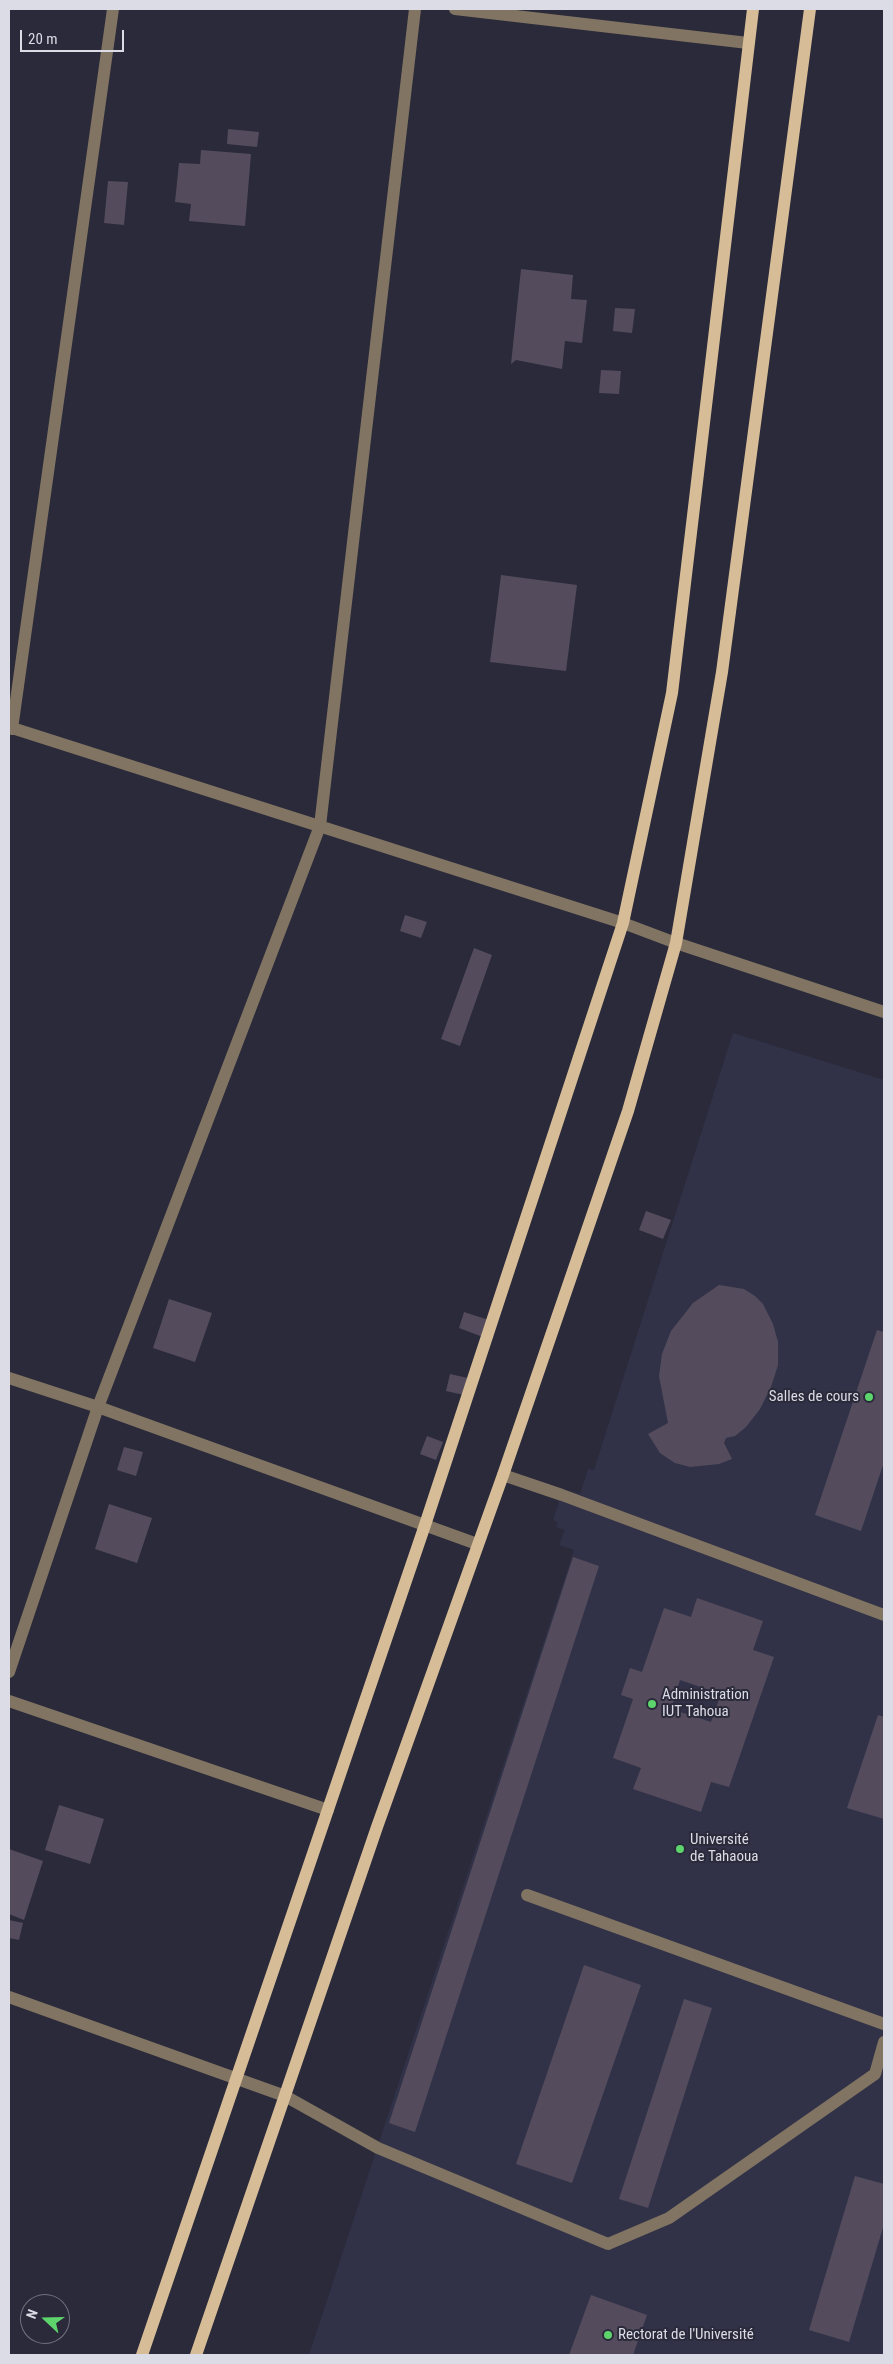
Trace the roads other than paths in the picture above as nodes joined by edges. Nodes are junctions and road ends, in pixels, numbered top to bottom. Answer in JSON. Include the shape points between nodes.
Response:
{"nodes":[{"id":1,"x":113,"y":9,"type":"edge"},
{"id":2,"x":415,"y":9,"type":"edge"},
{"id":3,"x":455,"y":9,"type":"edge"},
{"id":4,"x":753,"y":9,"type":"edge"},
{"id":5,"x":810,"y":9,"type":"edge"},
{"id":6,"x":748,"y":43,"type":"junction"},
{"id":7,"x":10,"y":728,"type":"edge"},
{"id":8,"x":320,"y":826,"type":"junction"},
{"id":9,"x":624,"y":923,"type":"junction"},
{"id":10,"x":676,"y":943,"type":"junction"},
{"id":11,"x":884,"y":1012,"type":"edge"},
{"id":12,"x":9,"y":1378,"type":"edge"},
{"id":13,"x":98,"y":1407,"type":"junction"},
{"id":14,"x":503,"y":1475,"type":"junction"},
{"id":15,"x":425,"y":1526,"type":"junction"},
{"id":16,"x":477,"y":1544,"type":"junction"},
{"id":17,"x":884,"y":1615,"type":"edge"},
{"id":18,"x":9,"y":1672,"type":"edge"},
{"id":19,"x":9,"y":1701,"type":"edge"},
{"id":20,"x":328,"y":1810,"type":"junction"},
{"id":21,"x":526,"y":1895,"type":"dead end"},
{"id":22,"x":9,"y":1998,"type":"edge"},
{"id":23,"x":884,"y":2024,"type":"edge"},
{"id":24,"x":884,"y":2042,"type":"edge"},
{"id":25,"x":879,"y":2077,"type":"edge"},
{"id":26,"x":237,"y":2079,"type":"junction"},
{"id":27,"x":285,"y":2096,"type":"junction"},
{"id":28,"x":142,"y":2355,"type":"edge"},
{"id":29,"x":196,"y":2355,"type":"edge"}],
"edges":[{"from":1,"to":7,"type":"street"},
{"from":2,"to":8,"type":"street"},
{"from":3,"to":6,"type":"street"},
{"from":4,"to":6,"type":"main road"},
{"from":5,"to":10,"type":"main road","via":[[722,672]]},
{"from":6,"to":9,"type":"main road","via":[[672,693]]},
{"from":7,"to":8,"type":"street"},
{"from":8,"to":9,"type":"street"},
{"from":8,"to":13,"type":"street"},
{"from":9,"to":10,"type":"street"},
{"from":9,"to":15,"type":"main road"},
{"from":10,"to":11,"type":"street"},
{"from":10,"to":14,"type":"main road","via":[[628,1111]]},
{"from":12,"to":13,"type":"street"},
{"from":13,"to":15,"type":"street"},
{"from":13,"to":18,"type":"street"},
{"from":14,"to":16,"type":"main road"},
{"from":14,"to":17,"type":"street"},
{"from":15,"to":16,"type":"street"},
{"from":15,"to":20,"type":"main road"},
{"from":16,"to":27,"type":"main road"},
{"from":19,"to":20,"type":"street"},
{"from":20,"to":26,"type":"main road"},
{"from":21,"to":23,"type":"street"},
{"from":22,"to":26,"type":"street"},
{"from":24,"to":25,"type":"street"},
{"from":25,"to":27,"type":"street","via":[[669,2218],[608,2244],[378,2148]]},
{"from":26,"to":27,"type":"street"},
{"from":26,"to":28,"type":"main road"},
{"from":27,"to":29,"type":"main road"}]}
